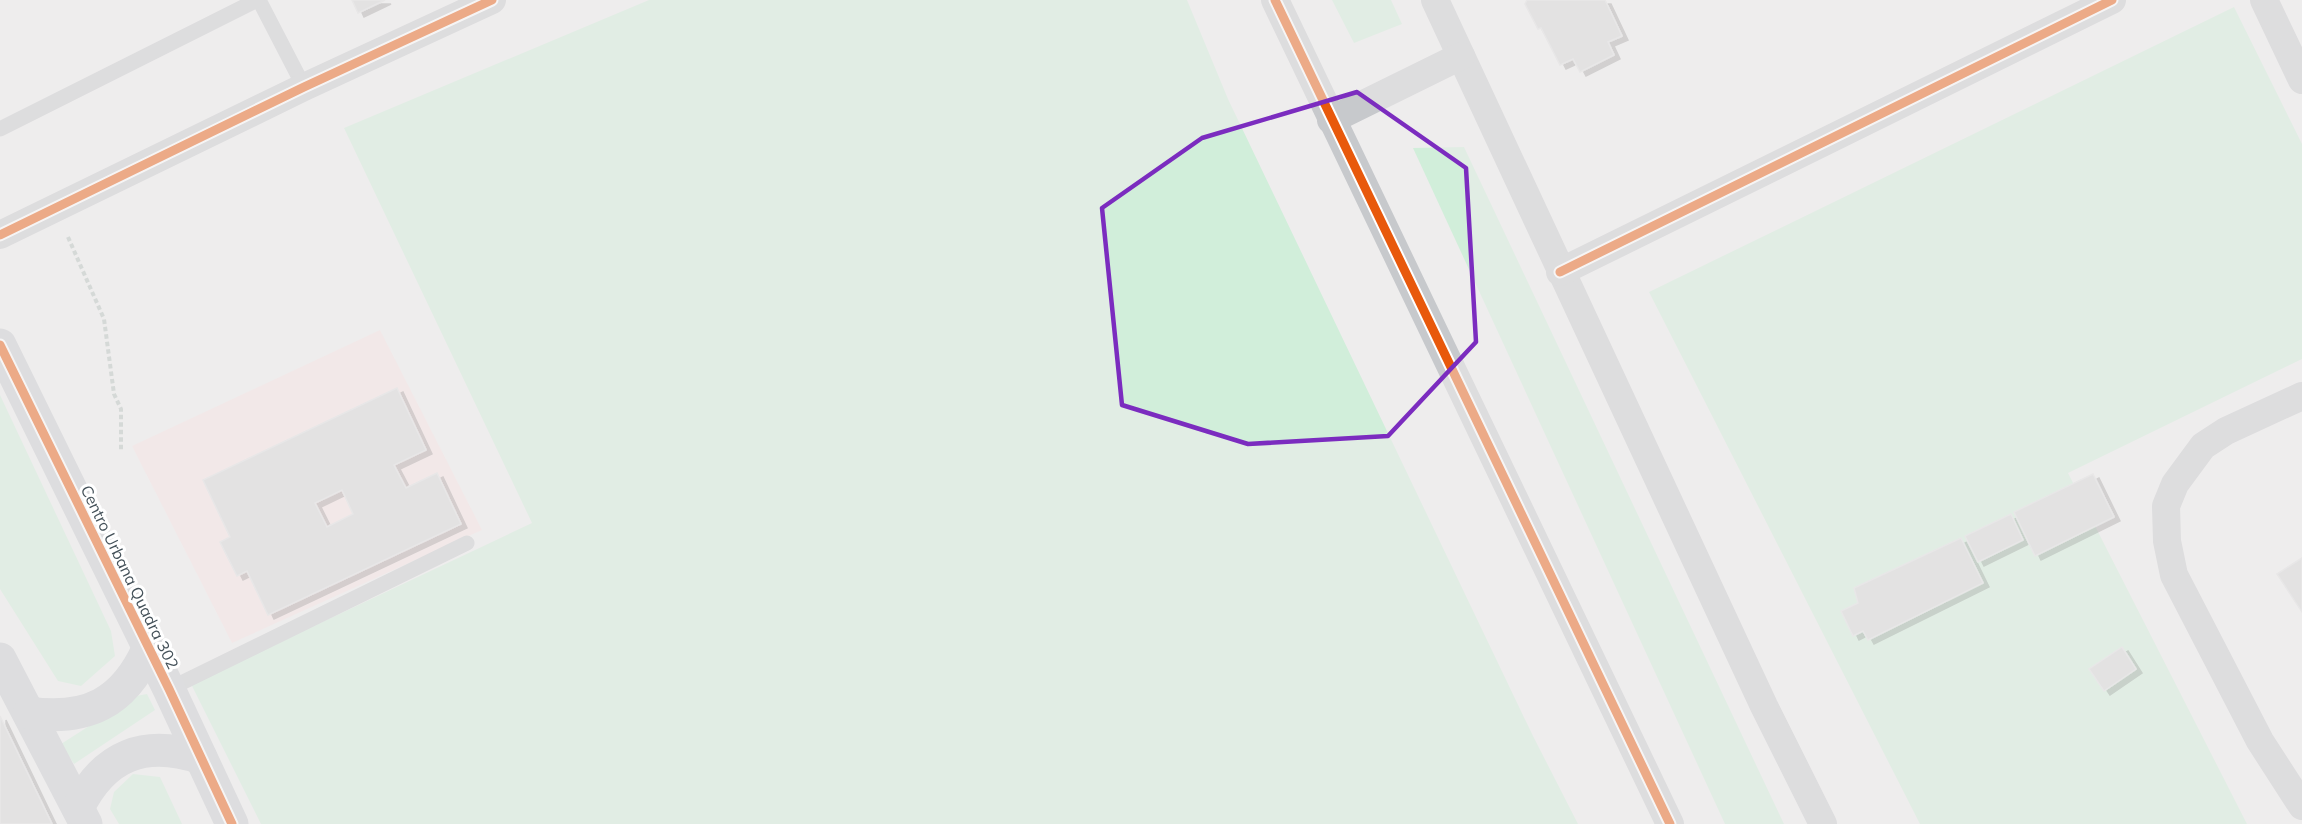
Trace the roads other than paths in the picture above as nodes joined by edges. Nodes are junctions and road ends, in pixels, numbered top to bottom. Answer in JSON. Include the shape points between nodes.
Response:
{"nodes":[{"id":1,"x":258,"y":0,"type":"edge"},
{"id":2,"x":492,"y":0,"type":"edge"},
{"id":3,"x":1275,"y":0,"type":"edge"},
{"id":4,"x":1435,"y":0,"type":"edge"},
{"id":5,"x":2112,"y":0,"type":"edge"},
{"id":6,"x":2264,"y":0,"type":"edge"},
{"id":7,"x":1461,"y":56,"type":"junction"},
{"id":8,"x":2302,"y":80,"type":"edge"},
{"id":9,"x":304,"y":87,"type":"junction"},
{"id":10,"x":1331,"y":120,"type":"junction"},
{"id":11,"x":0,"y":129,"type":"edge"},
{"id":12,"x":0,"y":235,"type":"edge"},
{"id":13,"x":1560,"y":272,"type":"junction"},
{"id":14,"x":0,"y":345,"type":"edge"},
{"id":15,"x":2302,"y":396,"type":"edge"},
{"id":16,"x":467,"y":543,"type":"dead end"},
{"id":17,"x":148,"y":649,"type":"junction"},
{"id":18,"x":0,"y":659,"type":"edge"},
{"id":19,"x":169,"y":689,"type":"junction"},
{"id":20,"x":29,"y":712,"type":"junction"},
{"id":21,"x":201,"y":758,"type":"junction"},
{"id":22,"x":2302,"y":806,"type":"edge"},
{"id":23,"x":82,"y":816,"type":"edge"},
{"id":24,"x":232,"y":824,"type":"edge"},
{"id":25,"x":1670,"y":824,"type":"edge"},
{"id":26,"x":1823,"y":824,"type":"edge"}],
"edges":[{"from":1,"to":9,"type":"lane"},
{"from":1,"to":11,"type":"lane"},
{"from":2,"to":9,"type":"street"},
{"from":3,"to":10,"type":"street"},
{"from":4,"to":7,"type":"street"},
{"from":5,"to":13,"type":"street"},
{"from":6,"to":8,"type":"street"},
{"from":7,"to":10,"type":"street"},
{"from":7,"to":13,"type":"street"},
{"from":9,"to":12,"type":"street"},
{"from":10,"to":25,"type":"street"},
{"from":13,"to":26,"type":"street"},
{"from":14,"to":17,"type":"street","name":"Centro Urbana Quadra 302"},
{"from":15,"to":22,"type":"street","via":[[2226,431],[2203,446],[2175,484],[2166,506],[2167,541],[2174,575],[2260,741]]},
{"from":16,"to":19,"type":"lane"},
{"from":17,"to":19,"type":"street","name":"Centro Urbana Quadra 302"},
{"from":17,"to":20,"type":"street","via":[[140,668],[111,699],[72,715]]},
{"from":18,"to":20,"type":"street"},
{"from":19,"to":21,"type":"street","name":"Centro Urbana Quadra 302"},
{"from":20,"to":23,"type":"street"},
{"from":21,"to":23,"type":"street","via":[[159,749],[118,760],[94,781]]},
{"from":21,"to":24,"type":"street","name":"Centro Urbana Quadra 302"}]}
